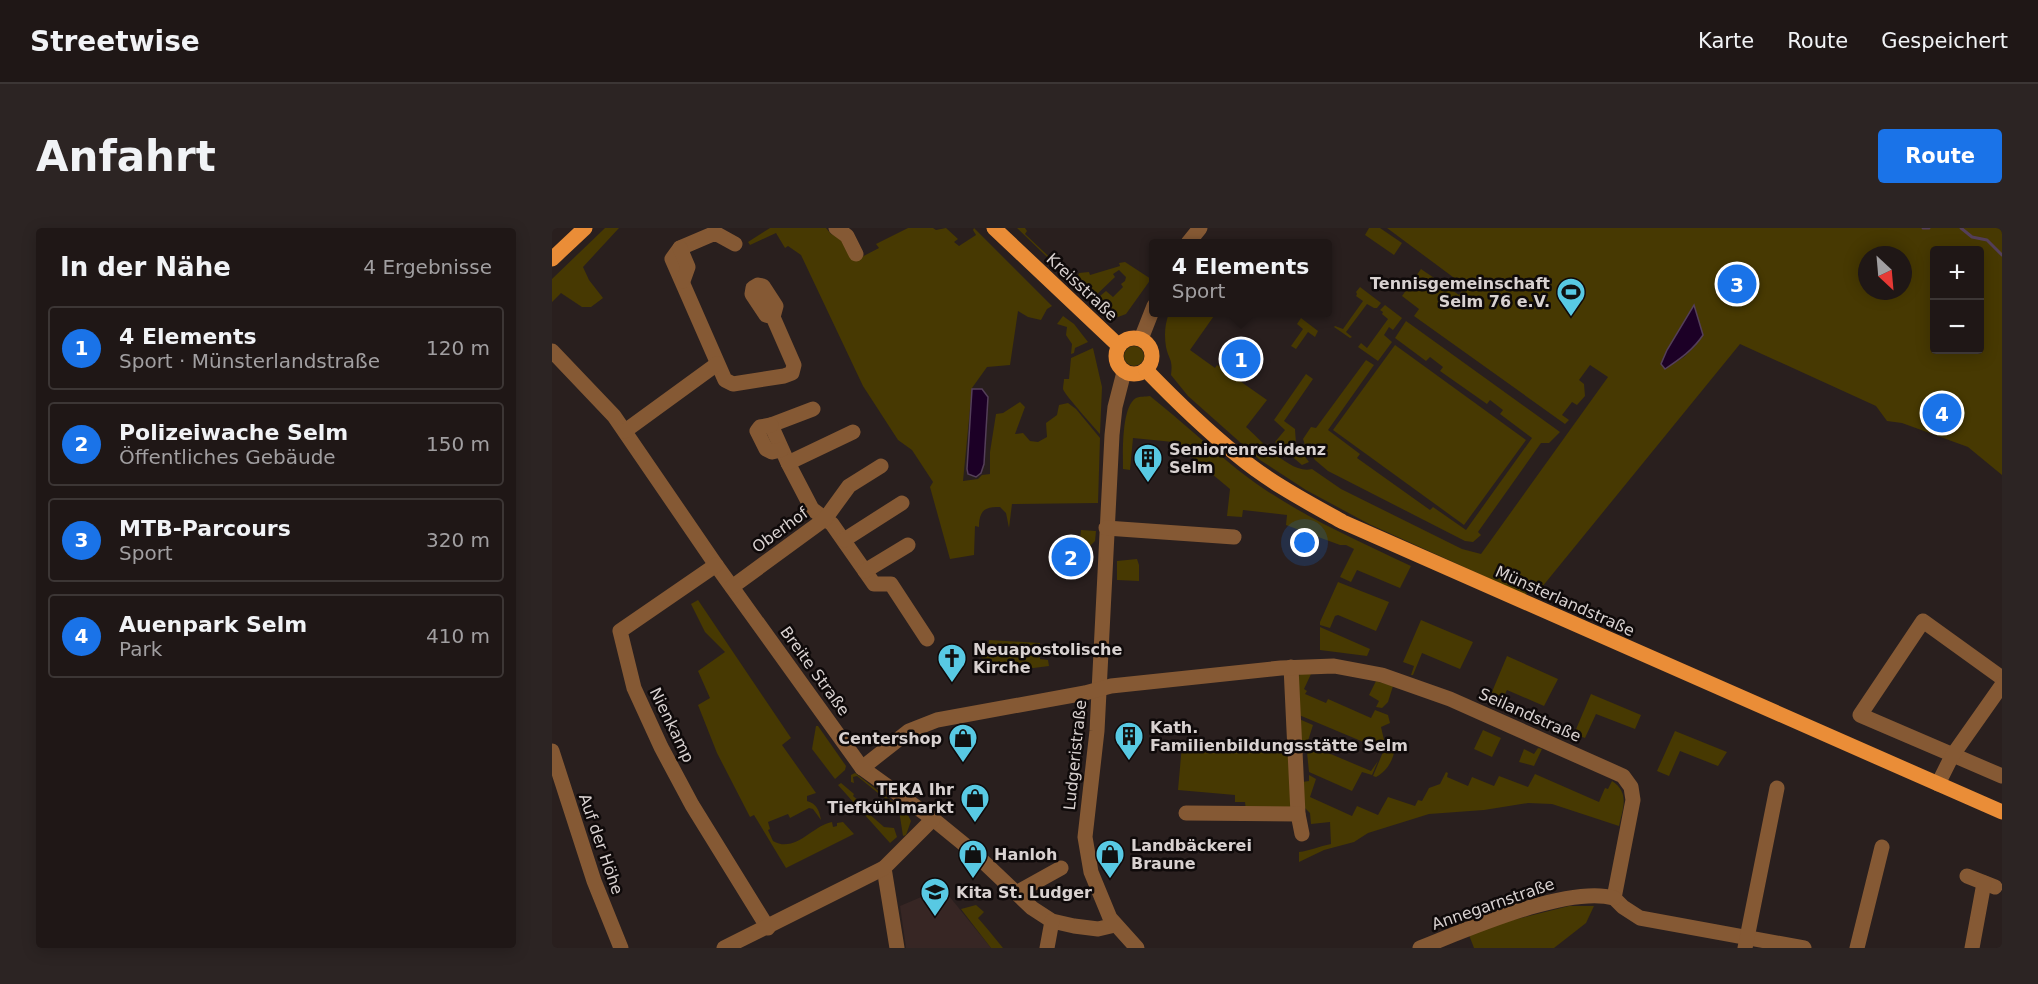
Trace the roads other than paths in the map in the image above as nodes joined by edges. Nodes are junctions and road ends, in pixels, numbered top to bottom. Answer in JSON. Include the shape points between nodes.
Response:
{"nodes":[{"id":1,"x":585,"y":228,"type":"edge"},
{"id":2,"x":836,"y":228,"type":"edge"},
{"id":3,"x":994,"y":228,"type":"edge"},
{"id":4,"x":735,"y":244,"type":"dead end"},
{"id":5,"x":856,"y":254,"type":"dead end"},
{"id":6,"x":552,"y":259,"type":"edge"},
{"id":7,"x":773,"y":317,"type":"dead end"},
{"id":8,"x":1150,"y":317,"type":"edge"},
{"id":9,"x":1141,"y":339,"type":"junction"},
{"id":10,"x":1119,"y":346,"type":"junction"},
{"id":11,"x":552,"y":351,"type":"edge"},
{"id":12,"x":717,"y":364,"type":"junction"},
{"id":13,"x":1146,"y":370,"type":"junction"},
{"id":14,"x":1124,"y":372,"type":"junction"},
{"id":15,"x":813,"y":409,"type":"dead end"},
{"id":16,"x":625,"y":431,"type":"junction"},
{"id":17,"x":853,"y":432,"type":"dead end"},
{"id":18,"x":785,"y":456,"type":"junction"},
{"id":19,"x":880,"y":466,"type":"dead end"},
{"id":20,"x":902,"y":503,"type":"dead end"},
{"id":21,"x":812,"y":509,"type":"junction"},
{"id":22,"x":825,"y":519,"type":"junction"},
{"id":23,"x":1106,"y":528,"type":"junction"},
{"id":24,"x":811,"y":530,"type":"junction"},
{"id":25,"x":1234,"y":537,"type":"dead end"},
{"id":26,"x":844,"y":540,"type":"junction"},
{"id":27,"x":908,"y":545,"type":"dead end"},
{"id":28,"x":716,"y":565,"type":"junction"},
{"id":29,"x":871,"y":567,"type":"junction"},
{"id":30,"x":732,"y":587,"type":"junction"},
{"id":31,"x":927,"y":639,"type":"dead end"},
{"id":32,"x":1292,"y":667,"type":"junction"},
{"id":33,"x":2002,"y":678,"type":"edge"},
{"id":34,"x":2002,"y":685,"type":"edge"},
{"id":35,"x":1099,"y":688,"type":"junction"},
{"id":36,"x":552,"y":751,"type":"edge"},
{"id":37,"x":1952,"y":756,"type":"junction"},
{"id":38,"x":862,"y":768,"type":"junction"},
{"id":39,"x":2002,"y":776,"type":"edge"},
{"id":40,"x":1938,"y":784,"type":"junction"},
{"id":41,"x":1777,"y":788,"type":"dead end"},
{"id":42,"x":2002,"y":812,"type":"edge"},
{"id":43,"x":1186,"y":813,"type":"dead end"},
{"id":44,"x":1298,"y":814,"type":"junction"},
{"id":45,"x":933,"y":819,"type":"junction"},
{"id":46,"x":1302,"y":834,"type":"dead end"},
{"id":47,"x":1882,"y":847,"type":"dead end"},
{"id":48,"x":884,"y":868,"type":"junction"},
{"id":49,"x":1061,"y":868,"type":"dead end"},
{"id":50,"x":1967,"y":876,"type":"dead end"},
{"id":51,"x":1016,"y":893,"type":"junction"},
{"id":52,"x":1614,"y":898,"type":"junction"},
{"id":53,"x":1052,"y":921,"type":"junction"},
{"id":54,"x":1114,"y":925,"type":"junction"},
{"id":55,"x":768,"y":928,"type":"junction"},
{"id":56,"x":1747,"y":942,"type":"edge"},
{"id":57,"x":621,"y":948,"type":"edge"},
{"id":58,"x":724,"y":948,"type":"edge"},
{"id":59,"x":897,"y":948,"type":"edge"},
{"id":60,"x":1047,"y":948,"type":"edge"},
{"id":61,"x":1137,"y":948,"type":"edge"},
{"id":62,"x":1420,"y":948,"type":"edge"},
{"id":63,"x":1804,"y":948,"type":"edge"},
{"id":64,"x":1857,"y":948,"type":"edge"},
{"id":65,"x":1972,"y":948,"type":"edge"}],
"edges":[{"from":1,"to":6,"type":"main road"},
{"from":2,"to":5,"type":"street","via":[[847,236]]},
{"from":3,"to":10,"type":"main road","name":"Kreisstraße"},
{"from":4,"to":12,"type":"street","via":[[715,233],[680,248],[672,259]]},
{"from":7,"to":12,"type":"street","via":[[794,365],[792,373],[733,384],[725,380]]},
{"from":8,"to":9,"type":"street"},
{"from":9,"to":10,"type":"main road","via":[[1128,339]]},
{"from":9,"to":13,"type":"main road","via":[[1152,356]]},
{"from":10,"to":14,"type":"main road","via":[[1116,363]]},
{"from":11,"to":16,"type":"street","name":"Breite Straße"},
{"from":12,"to":16,"type":"street"},
{"from":13,"to":14,"type":"main road","via":[[1136,375]]},
{"from":13,"to":40,"type":"main road","name":"Münsterlandstraße","via":[[1238,456],[1343,522]]},
{"from":14,"to":23,"type":"street","name":"Ludgeristraße","via":[[1115,406]]},
{"from":15,"to":18,"type":"street","via":[[771,425]]},
{"from":16,"to":28,"type":"street","name":"Breite Straße"},
{"from":17,"to":18,"type":"street"},
{"from":18,"to":21,"type":"street"},
{"from":19,"to":22,"type":"street","via":[[849,486]]},
{"from":20,"to":26,"type":"street"},
{"from":21,"to":22,"type":"street"},
{"from":21,"to":24,"type":"street"},
{"from":22,"to":24,"type":"street","name":"Oberhof"},
{"from":22,"to":26,"type":"street","name":"Oberhof"},
{"from":23,"to":25,"type":"street"},
{"from":23,"to":35,"type":"street","name":"Ludgeristraße"},
{"from":24,"to":30,"type":"street","name":"Oberhof"},
{"from":26,"to":29,"type":"street","name":"Oberhof"},
{"from":27,"to":29,"type":"street"},
{"from":28,"to":30,"type":"street","name":"Breite Straße"},
{"from":28,"to":55,"type":"street","name":"Nienkamp","via":[[620,631],[634,688],[662,747],[692,805]]},
{"from":29,"to":31,"type":"street","name":"Oberhof","via":[[874,584],[891,584]]},
{"from":30,"to":38,"type":"street","name":"Breite Straße"},
{"from":32,"to":35,"type":"street","name":"Seilandstraße"},
{"from":32,"to":44,"type":"street"},
{"from":32,"to":52,"type":"street","name":"Seilandstraße","via":[[1334,666],[1396,678],[1623,776],[1631,787],[1633,800]]},
{"from":33,"to":37,"type":"street","via":[[1923,621],[1860,715]]},
{"from":34,"to":37,"type":"street"},
{"from":35,"to":38,"type":"street","name":"Seilandstraße","via":[[931,722],[909,731]]},
{"from":35,"to":54,"type":"street","name":"Ludgeristraße","via":[[1085,837],[1091,872]]},
{"from":36,"to":57,"type":"street","name":"Auf der Höhe","via":[[594,881]]},
{"from":37,"to":39,"type":"street"},
{"from":37,"to":40,"type":"street"},
{"from":38,"to":45,"type":"street","name":"Breite Straße"},
{"from":40,"to":42,"type":"main road","name":"Münsterlandstraße"},
{"from":41,"to":56,"type":"street"},
{"from":43,"to":44,"type":"street"},
{"from":44,"to":46,"type":"street"},
{"from":45,"to":48,"type":"street"},
{"from":45,"to":51,"type":"street","name":"Breite Straße"},
{"from":47,"to":64,"type":"street"},
{"from":48,"to":55,"type":"street"},
{"from":48,"to":59,"type":"street"},
{"from":49,"to":51,"type":"street"},
{"from":50,"to":65,"type":"street","via":[[1990,885]]},
{"from":51,"to":53,"type":"street","name":"Breite Straße"},
{"from":52,"to":56,"type":"street","via":[[1640,918]]},
{"from":52,"to":62,"type":"street","name":"Annegarnstraße","via":[[1574,896],[1509,914]]},
{"from":53,"to":54,"type":"street","name":"Breite Straße","via":[[1098,929]]},
{"from":53,"to":60,"type":"street"},
{"from":54,"to":61,"type":"street","name":"Ludgeristraße"},
{"from":55,"to":58,"type":"street"},
{"from":56,"to":63,"type":"street"}]}
